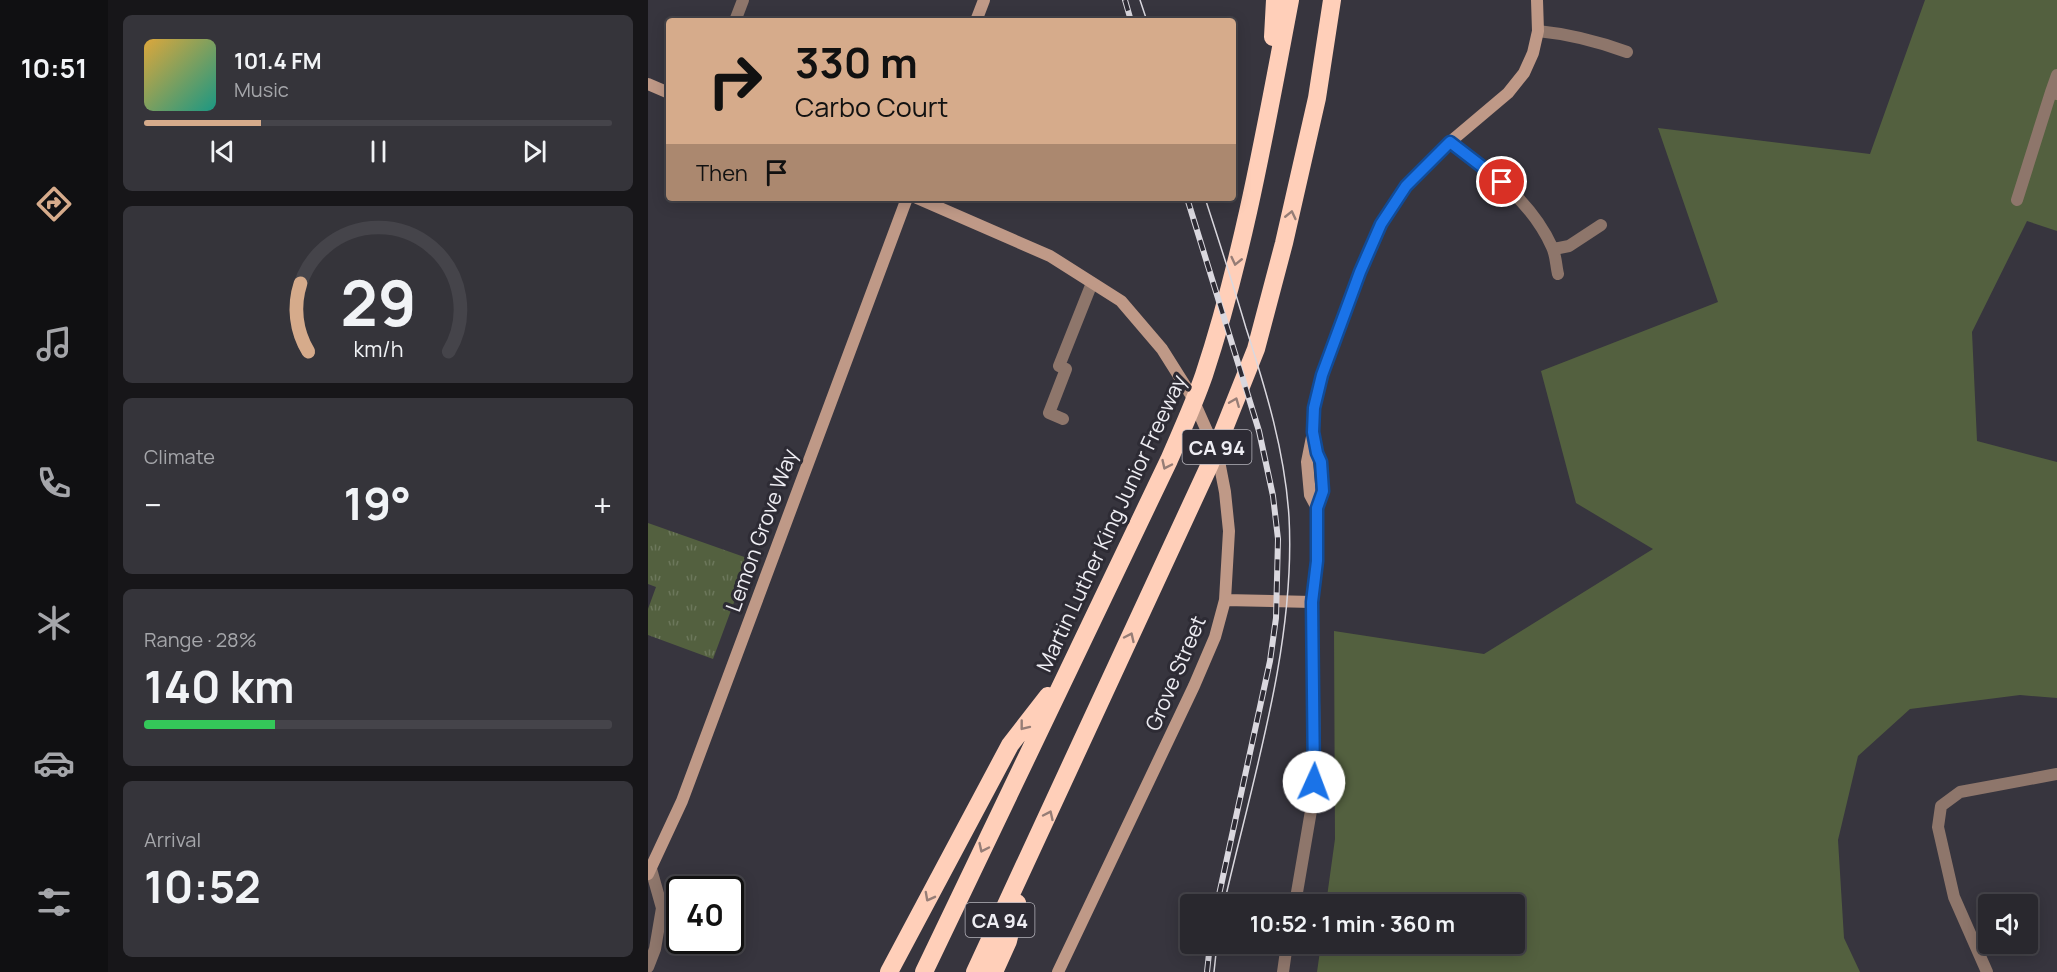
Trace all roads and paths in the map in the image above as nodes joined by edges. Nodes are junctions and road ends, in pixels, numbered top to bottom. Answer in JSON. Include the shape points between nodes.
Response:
{"nodes":[{"id":1,"x":743,"y":0,"type":"edge"},
{"id":2,"x":984,"y":0,"type":"edge"},
{"id":3,"x":1275,"y":0,"type":"edge"},
{"id":4,"x":1290,"y":0,"type":"edge"},
{"id":5,"x":1332,"y":0,"type":"edge"},
{"id":6,"x":1537,"y":0,"type":"edge"},
{"id":7,"x":736,"y":18,"type":"edge"},
{"id":8,"x":977,"y":18,"type":"edge"},
{"id":9,"x":1538,"y":31,"type":"junction"},
{"id":10,"x":1627,"y":52,"type":"dead end"},
{"id":11,"x":2057,"y":75,"type":"edge"},
{"id":12,"x":648,"y":84,"type":"edge"},
{"id":13,"x":666,"y":92,"type":"edge"},
{"id":14,"x":2054,"y":93,"type":"edge"},
{"id":15,"x":1271,"y":102,"type":"junction"},
{"id":16,"x":1450,"y":142,"type":"junction"},
{"id":17,"x":2017,"y":200,"type":"dead end"},
{"id":18,"x":906,"y":201,"type":"edge"},
{"id":19,"x":924,"y":201,"type":"edge"},
{"id":20,"x":1601,"y":225,"type":"dead end"},
{"id":21,"x":1554,"y":249,"type":"junction"},
{"id":22,"x":1558,"y":274,"type":"dead end"},
{"id":23,"x":1092,"y":283,"type":"junction"},
{"id":24,"x":1063,"y":419,"type":"dead end"},
{"id":25,"x":1225,"y":600,"type":"junction"},
{"id":26,"x":1312,"y":602,"type":"junction"},
{"id":27,"x":1073,"y":664,"type":"junction"},
{"id":28,"x":2057,"y":774,"type":"edge"},
{"id":29,"x":1024,"y":868,"type":"junction"},
{"id":30,"x":650,"y":871,"type":"edge"},
{"id":31,"x":1297,"y":894,"type":"edge"},
{"id":32,"x":1286,"y":954,"type":"edge"},
{"id":33,"x":648,"y":967,"type":"edge"},
{"id":34,"x":889,"y":972,"type":"edge"},
{"id":35,"x":924,"y":972,"type":"edge"},
{"id":36,"x":975,"y":972,"type":"edge"},
{"id":37,"x":994,"y":972,"type":"edge"},
{"id":38,"x":1058,"y":972,"type":"edge"},
{"id":39,"x":1283,"y":972,"type":"edge"},
{"id":40,"x":1987,"y":972,"type":"edge"}],
"edges":[{"from":1,"to":7,"type":"street"},
{"from":2,"to":8,"type":"main road"},
{"from":3,"to":15,"type":"highway"},
{"from":4,"to":15,"type":"highway","name":"Martin Luther King Junior Freeway","number":"CA 94"},
{"from":29,"to":5,"type":"highway","number":"CA 94","one_way":true,"via":[[1210,464],[1256,349],[1317,98]]},
{"from":6,"to":9,"type":"main road"},
{"from":9,"to":10,"type":"street","via":[[1567,34]]},
{"from":9,"to":16,"type":"main road","via":[[1524,73],[1508,93]]},
{"from":11,"to":14,"type":"street"},
{"from":12,"to":13,"type":"main road"},
{"from":14,"to":17,"type":"street"},
{"from":15,"to":27,"type":"highway","name":"Martin Luther King Junior Freeway","number":"CA 94","one_way":true,"via":[[1231,282],[1204,377]]},
{"from":16,"to":21,"type":"street","via":[[1524,203]]},
{"from":16,"to":26,"type":"main road","via":[[1406,186],[1381,224],[1322,375],[1307,462],[1310,495],[1317,508]]},
{"from":18,"to":30,"type":"main road","name":"Lemon Grove Way","via":[[682,801]]},
{"from":19,"to":23,"type":"main road","name":"Grove Street","via":[[1050,256]]},
{"from":20,"to":21,"type":"street","via":[[1569,246]]},
{"from":21,"to":22,"type":"street"},
{"from":23,"to":24,"type":"street","via":[[1059,366],[1066,369],[1049,413]]},
{"from":23,"to":25,"type":"main road","name":"Grove Street","via":[[1121,301],[1162,349],[1196,405],[1218,456],[1228,531]]},
{"from":25,"to":26,"type":"main road"},
{"from":25,"to":38,"type":"main road","name":"Grove Street","via":[[1215,637],[1194,686]]},
{"from":26,"to":31,"type":"street","via":[[1313,799]]},
{"from":27,"to":34,"type":"highway","one_way":true,"via":[[1010,745]]},
{"from":27,"to":35,"type":"highway","name":"Martin Luther King Junior Freeway","number":"CA 94","one_way":true},
{"from":28,"to":40,"type":"street","via":[[1960,792],[1941,806],[1938,827],[1954,897]]},
{"from":29,"to":36,"type":"highway","number":"CA 94"},
{"from":29,"to":37,"type":"highway","via":[[1008,941]]},
{"from":30,"to":33,"type":"street","via":[[662,908]]},
{"from":32,"to":39,"type":"street"}]}
